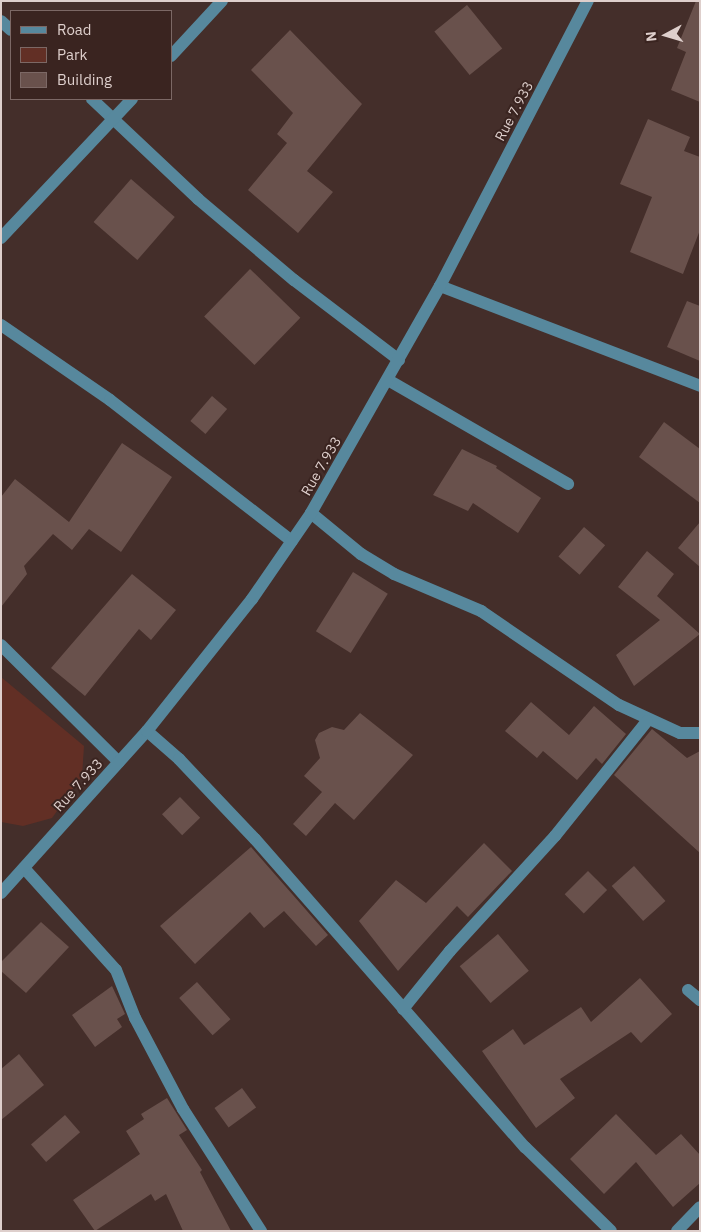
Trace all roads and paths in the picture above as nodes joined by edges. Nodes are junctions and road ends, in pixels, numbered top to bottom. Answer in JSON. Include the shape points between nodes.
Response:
{"nodes":[{"id":1,"x":222,"y":1,"type":"edge"},
{"id":2,"x":588,"y":1,"type":"edge"},
{"id":3,"x":172,"y":55,"type":"edge"},
{"id":4,"x":93,"y":100,"type":"edge"},
{"id":5,"x":131,"y":100,"type":"edge"},
{"id":6,"x":114,"y":118,"type":"junction"},
{"id":7,"x":1,"y":238,"type":"edge"},
{"id":8,"x":440,"y":286,"type":"junction"},
{"id":9,"x":1,"y":325,"type":"edge"},
{"id":10,"x":399,"y":360,"type":"junction"},
{"id":11,"x":388,"y":380,"type":"junction"},
{"id":12,"x":700,"y":386,"type":"edge"},
{"id":13,"x":568,"y":484,"type":"dead end"},
{"id":14,"x":311,"y":513,"type":"junction"},
{"id":15,"x":292,"y":541,"type":"junction"},
{"id":16,"x":1,"y":645,"type":"edge"},
{"id":17,"x":647,"y":721,"type":"junction"},
{"id":18,"x":147,"y":731,"type":"junction"},
{"id":19,"x":700,"y":733,"type":"edge"},
{"id":20,"x":119,"y":762,"type":"junction"},
{"id":21,"x":24,"y":868,"type":"junction"},
{"id":22,"x":1,"y":893,"type":"edge"},
{"id":23,"x":688,"y":990,"type":"dead end"},
{"id":24,"x":700,"y":1000,"type":"edge"},
{"id":25,"x":403,"y":1009,"type":"junction"},
{"id":26,"x":700,"y":1207,"type":"edge"},
{"id":27,"x":261,"y":1231,"type":"edge"},
{"id":28,"x":611,"y":1231,"type":"edge"},
{"id":29,"x":677,"y":1231,"type":"edge"}],
"edges":[{"from":1,"to":3,"type":"street"},
{"from":2,"to":8,"type":"street","name":"Rue 7.933"},
{"from":4,"to":6,"type":"street"},
{"from":5,"to":6,"type":"street"},
{"from":6,"to":7,"type":"street"},
{"from":6,"to":10,"type":"street","via":[[198,199],[294,280]]},
{"from":8,"to":10,"type":"street","name":"Rue 7.933"},
{"from":8,"to":12,"type":"street"},
{"from":9,"to":15,"type":"street","via":[[110,400]]},
{"from":10,"to":11,"type":"street","name":"Rue 7.933"},
{"from":11,"to":13,"type":"street"},
{"from":11,"to":14,"type":"street","name":"Rue 7.933"},
{"from":14,"to":15,"type":"street","name":"Rue 7.933"},
{"from":14,"to":17,"type":"street","via":[[361,554],[394,574],[480,611],[582,682]]},
{"from":15,"to":18,"type":"street","name":"Rue 7.933","via":[[252,599]]},
{"from":16,"to":20,"type":"street"},
{"from":17,"to":19,"type":"street","via":[[680,733]]},
{"from":17,"to":25,"type":"street","via":[[556,836],[450,951]]},
{"from":18,"to":20,"type":"street","name":"Rue 7.933"},
{"from":18,"to":25,"type":"street","via":[[179,759],[255,839]]},
{"from":20,"to":21,"type":"street","name":"Rue 7.933"},
{"from":21,"to":22,"type":"street","name":"Rue 7.933"},
{"from":21,"to":27,"type":"street","via":[[116,970],[135,1018],[183,1109]]},
{"from":23,"to":24,"type":"street"},
{"from":25,"to":28,"type":"street","via":[[525,1147]]},
{"from":26,"to":29,"type":"street"}]}
